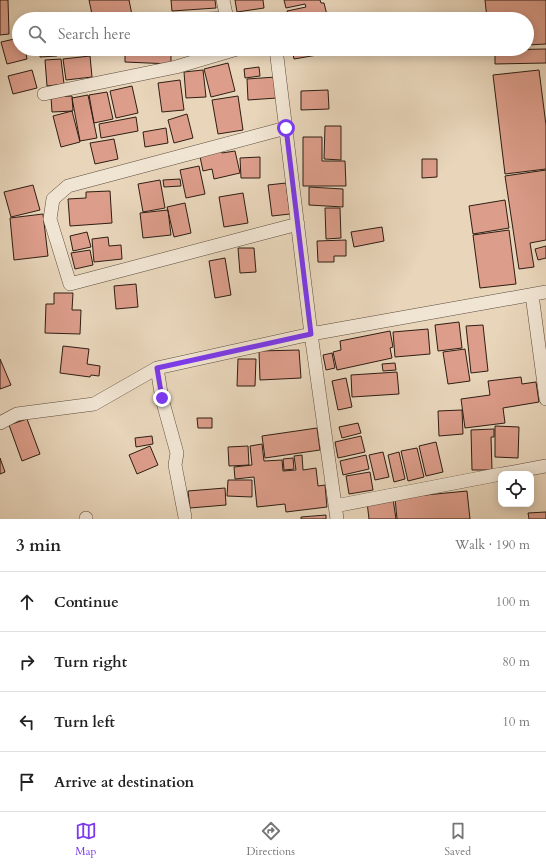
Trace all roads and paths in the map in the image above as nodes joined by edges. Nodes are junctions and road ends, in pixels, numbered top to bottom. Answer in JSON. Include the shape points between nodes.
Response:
{"nodes":[{"id":1,"x":223,"y":0,"type":"edge"},
{"id":2,"x":226,"y":12,"type":"edge"},
{"id":3,"x":211,"y":56,"type":"edge"},
{"id":4,"x":277,"y":56,"type":"edge"},
{"id":5,"x":44,"y":94,"type":"dead end"},
{"id":6,"x":286,"y":128,"type":"junction"},
{"id":7,"x":298,"y":224,"type":"junction"},
{"id":8,"x":546,"y":292,"type":"edge"},
{"id":9,"x":532,"y":295,"type":"junction"},
{"id":10,"x":311,"y":334,"type":"junction"},
{"id":11,"x":157,"y":368,"type":"junction"},
{"id":12,"x":546,"y":399,"type":"edge"},
{"id":13,"x":0,"y":422,"type":"edge"},
{"id":14,"x":546,"y":466,"type":"edge"},
{"id":15,"x":518,"y":471,"type":"edge"},
{"id":16,"x":498,"y":475,"type":"edge"},
{"id":17,"x":336,"y":513,"type":"edge"},
{"id":18,"x":185,"y":517,"type":"dead end"}],
"edges":[{"from":1,"to":2,"type":"street"},
{"from":3,"to":5,"type":"street","via":[[176,67]]},
{"from":4,"to":6,"type":"street"},
{"from":6,"to":7,"type":"street"},
{"from":6,"to":7,"type":"street","via":[[68,186],[53,199],[50,219],[70,284]]},
{"from":7,"to":10,"type":"street"},
{"from":8,"to":9,"type":"street"},
{"from":9,"to":10,"type":"street"},
{"from":9,"to":12,"type":"street"},
{"from":10,"to":11,"type":"street"},
{"from":10,"to":17,"type":"street"},
{"from":11,"to":13,"type":"street","via":[[94,404],[16,414]]},
{"from":11,"to":18,"type":"street","via":[[176,453],[175,465]]},
{"from":14,"to":15,"type":"street"},
{"from":16,"to":17,"type":"street"}]}
